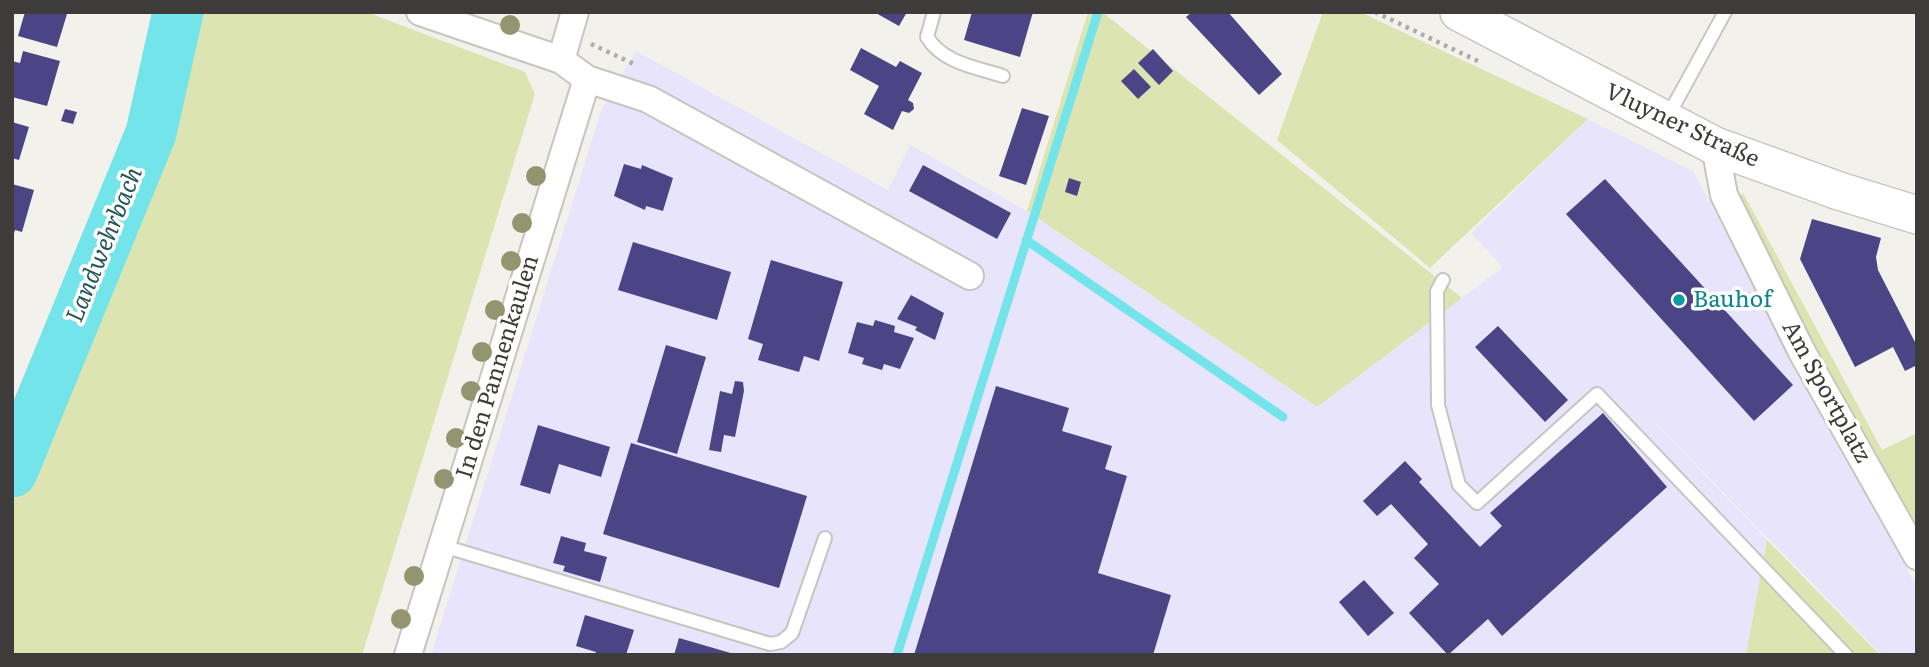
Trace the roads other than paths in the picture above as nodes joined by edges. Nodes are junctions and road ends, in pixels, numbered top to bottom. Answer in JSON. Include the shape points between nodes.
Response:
{"nodes":[{"id":1,"x":419,"y":12,"type":"edge"},
{"id":2,"x":575,"y":12,"type":"edge"},
{"id":3,"x":934,"y":12,"type":"edge"},
{"id":4,"x":1459,"y":12,"type":"edge"},
{"id":5,"x":1725,"y":12,"type":"edge"},
{"id":6,"x":561,"y":60,"type":"junction"},
{"id":7,"x":1003,"y":76,"type":"dead end"},
{"id":8,"x":587,"y":79,"type":"junction"},
{"id":9,"x":1665,"y":121,"type":"junction"},
{"id":10,"x":1715,"y":146,"type":"junction"},
{"id":11,"x":1917,"y":215,"type":"edge"},
{"id":12,"x":970,"y":276,"type":"dead end"},
{"id":13,"x":1443,"y":279,"type":"dead end"},
{"id":14,"x":825,"y":538,"type":"dead end"},
{"id":15,"x":443,"y":546,"type":"junction"},
{"id":16,"x":1917,"y":556,"type":"edge"},
{"id":17,"x":408,"y":655,"type":"edge"},
{"id":18,"x":1846,"y":655,"type":"edge"}],
"edges":[{"from":1,"to":6,"type":"street"},
{"from":2,"to":6,"type":"street"},
{"from":3,"to":7,"type":"lane","via":[[927,37],[934,49]]},
{"from":4,"to":9,"type":"main road","name":"Vluyner Straße"},
{"from":5,"to":9,"type":"lane"},
{"from":6,"to":8,"type":"street"},
{"from":8,"to":12,"type":"street","via":[[648,99]]},
{"from":8,"to":15,"type":"street","name":"In den Pannenkaulen"},
{"from":9,"to":10,"type":"main road","name":"Vluyner Straße"},
{"from":10,"to":11,"type":"main road","name":"Vluyner Straße"},
{"from":10,"to":16,"type":"street","name":"Am Sportplatz","via":[[1724,195],[1802,352]]},
{"from":13,"to":18,"type":"lane","via":[[1437,291],[1438,405],[1459,485],[1477,503],[1597,394]]},
{"from":14,"to":15,"type":"lane","via":[[792,634],[771,644]]},
{"from":15,"to":17,"type":"street","name":"In den Pannenkaulen"}]}
